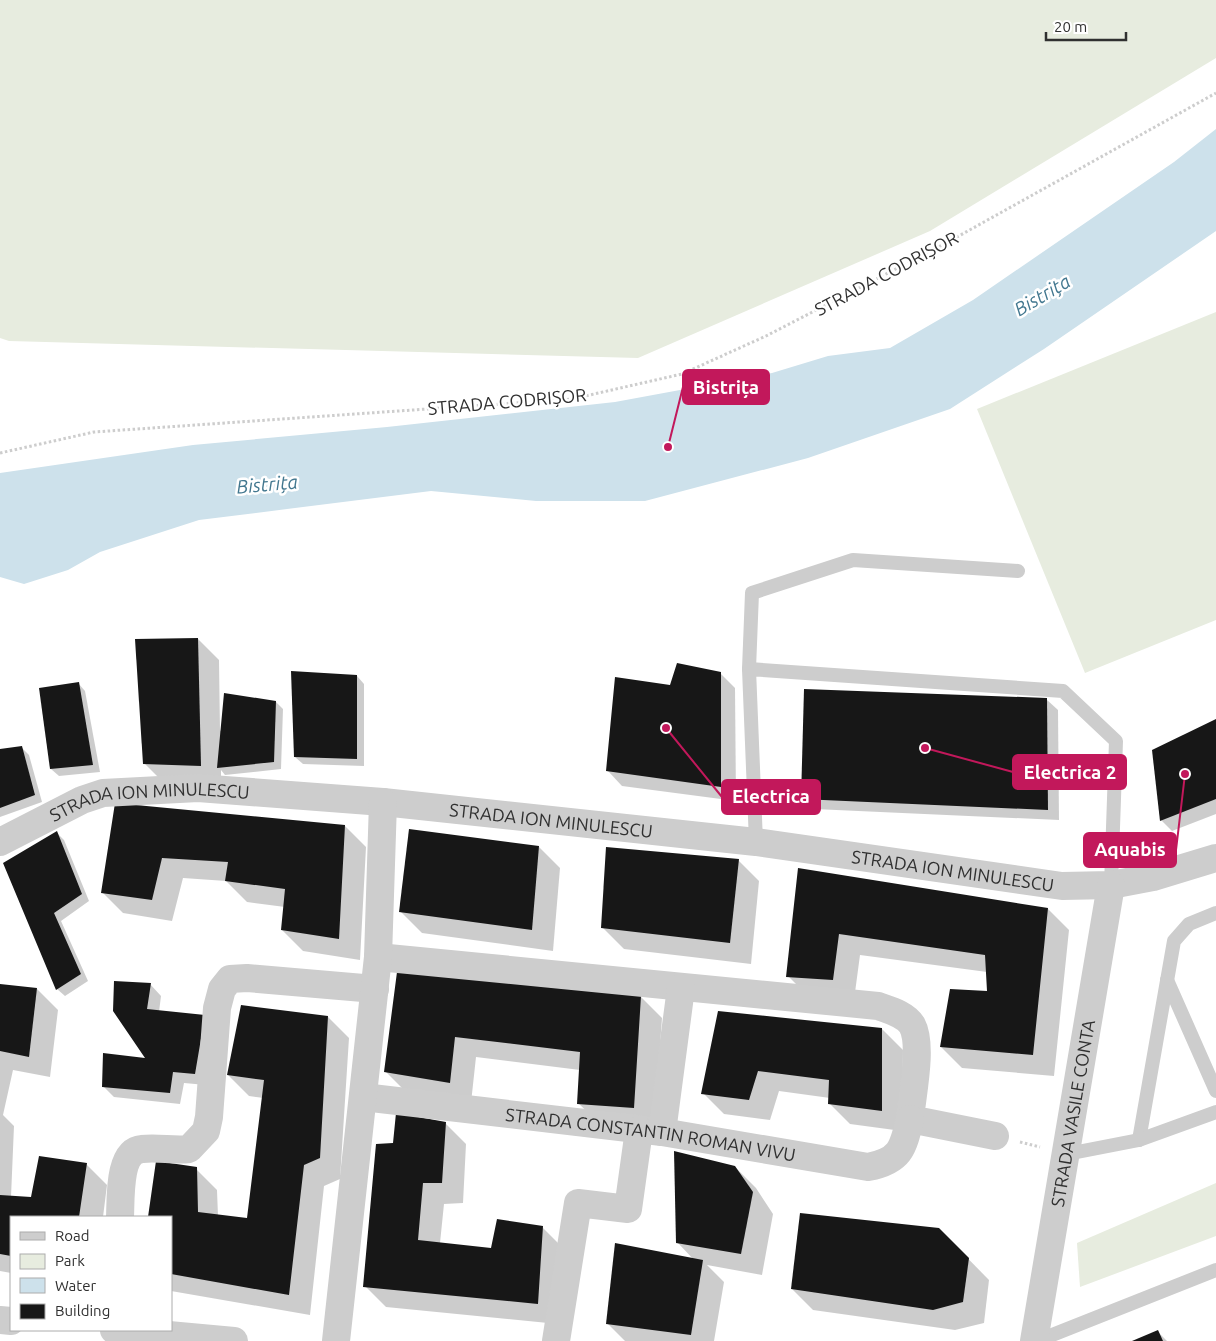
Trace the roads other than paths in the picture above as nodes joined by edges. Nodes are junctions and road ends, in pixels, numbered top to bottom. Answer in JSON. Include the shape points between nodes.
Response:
{"nodes":[{"id":1,"x":1018,"y":571,"type":"dead end"},
{"id":2,"x":749,"y":669,"type":"junction"},
{"id":3,"x":383,"y":802,"type":"junction"},
{"id":4,"x":0,"y":842,"type":"edge"},
{"id":5,"x":756,"y":842,"type":"junction"},
{"id":6,"x":1216,"y":858,"type":"edge"},
{"id":7,"x":1111,"y":885,"type":"junction"},
{"id":8,"x":1216,"y":913,"type":"edge"},
{"id":9,"x":378,"y":956,"type":"junction"},
{"id":10,"x":1167,"y":980,"type":"junction"},
{"id":11,"x":681,"y":988,"type":"junction"},
{"id":12,"x":375,"y":989,"type":"junction"},
{"id":13,"x":1216,"y":1091,"type":"edge"},
{"id":14,"x":363,"y":1098,"type":"junction"},
{"id":15,"x":1216,"y":1112,"type":"edge"},
{"id":16,"x":910,"y":1119,"type":"junction"},
{"id":17,"x":650,"y":1131,"type":"junction"},
{"id":18,"x":995,"y":1136,"type":"road end"},
{"id":19,"x":1139,"y":1140,"type":"junction"},
{"id":20,"x":1067,"y":1154,"type":"junction"},
{"id":21,"x":120,"y":1216,"type":"edge"},
{"id":22,"x":1216,"y":1270,"type":"edge"},
{"id":23,"x":125,"y":1331,"type":"edge"},
{"id":24,"x":234,"y":1341,"type":"edge"},
{"id":25,"x":336,"y":1341,"type":"edge"},
{"id":26,"x":556,"y":1341,"type":"edge"},
{"id":27,"x":1036,"y":1341,"type":"edge"}],
"edges":[{"from":1,"to":2,"type":"lane","via":[[853,560],[752,593]]},
{"from":2,"to":5,"type":"lane"},
{"from":2,"to":7,"type":"lane","via":[[1063,691],[1116,741]]},
{"from":3,"to":4,"type":"street","name":"STRADA ION MINULESCU","via":[[198,788],[103,793],[82,800]]},
{"from":3,"to":5,"type":"street","name":"STRADA ION MINULESCU"},
{"from":3,"to":9,"type":"street"},
{"from":5,"to":7,"type":"street","name":"STRADA ION MINULESCU","via":[[1062,886]]},
{"from":6,"to":7,"type":"street","name":"STRADA ION MINULESCU"},
{"from":7,"to":20,"type":"street","name":"STRADA VASILE CONTA"},
{"from":8,"to":10,"type":"lane","via":[[1189,924],[1174,940]]},
{"from":9,"to":11,"type":"street","name":"STRADA CONSTANTIN ROMAN VIVU"},
{"from":9,"to":12,"type":"street"},
{"from":10,"to":13,"type":"lane"},
{"from":10,"to":19,"type":"lane"},
{"from":11,"to":16,"type":"street","name":"STRADA CONSTANTIN ROMAN VIVU","via":[[878,1006],[901,1015],[911,1025],[917,1044]]},
{"from":11,"to":17,"type":"street"},
{"from":12,"to":14,"type":"street"},
{"from":12,"to":21,"type":"street","via":[[230,979],[222,989],[217,1008],[206,1131],[189,1149],[140,1149],[133,1152],[123,1172]]},
{"from":14,"to":17,"type":"street","name":"STRADA CONSTANTIN ROMAN VIVU"},
{"from":14,"to":25,"type":"street"},
{"from":15,"to":19,"type":"lane"},
{"from":16,"to":17,"type":"street","name":"STRADA CONSTANTIN ROMAN VIVU","via":[[904,1146],[896,1156],[884,1164],[868,1167]]},
{"from":16,"to":18,"type":"street"},
{"from":17,"to":26,"type":"street","via":[[628,1210],[578,1203]]},
{"from":19,"to":20,"type":"lane"},
{"from":20,"to":27,"type":"street","name":"STRADA VASILE CONTA"},
{"from":22,"to":27,"type":"lane","name":"STRADA VASILE CONTA"},
{"from":23,"to":24,"type":"street"}]}
